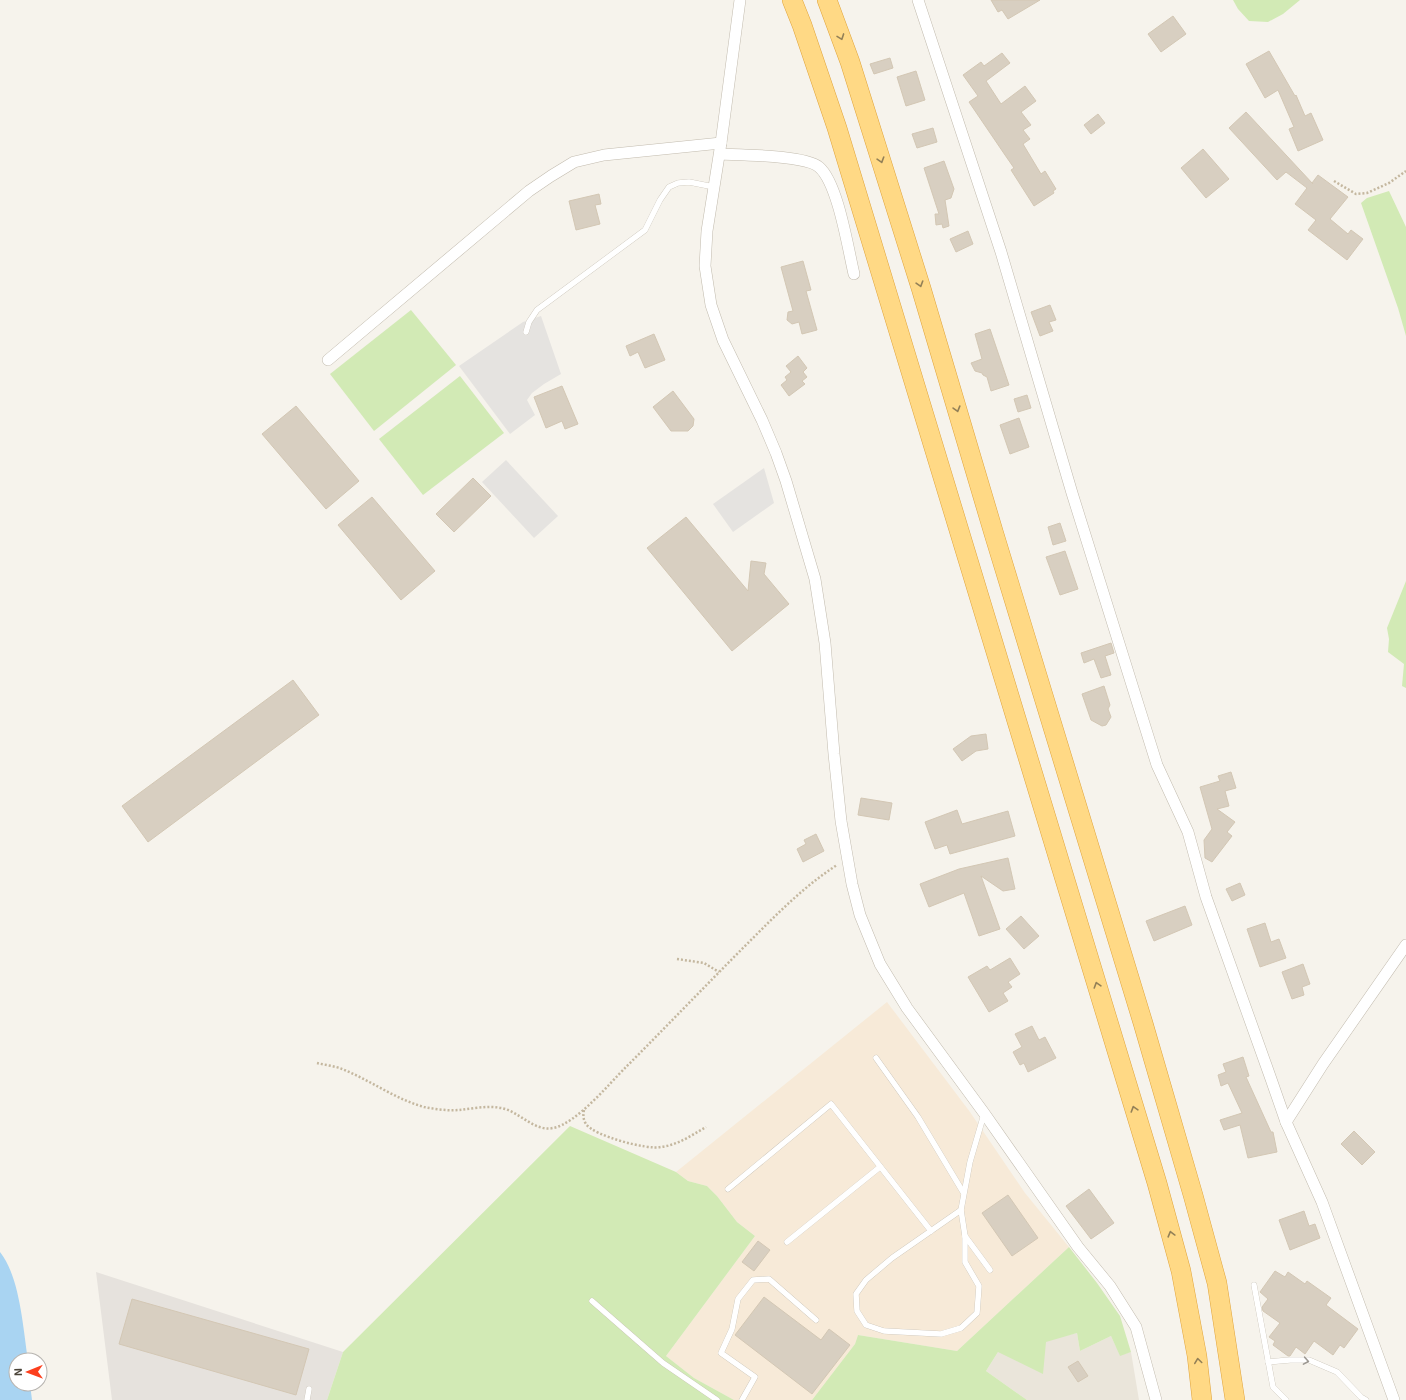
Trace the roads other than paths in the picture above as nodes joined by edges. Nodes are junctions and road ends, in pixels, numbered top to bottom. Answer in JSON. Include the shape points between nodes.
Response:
{"nodes":[{"id":1,"x":740,"y":0,"type":"edge"},
{"id":2,"x":792,"y":0,"type":"edge"},
{"id":3,"x":827,"y":0,"type":"edge"},
{"id":4,"x":918,"y":0,"type":"edge"},
{"id":5,"x":721,"y":149,"type":"junction"},
{"id":6,"x":714,"y":188,"type":"junction"},
{"id":7,"x":854,"y":274,"type":"dead end"},
{"id":8,"x":526,"y":332,"type":"dead end"},
{"id":9,"x":328,"y":360,"type":"dead end"},
{"id":10,"x":1406,"y":945,"type":"edge"},
{"id":11,"x":876,"y":1058,"type":"dead end"},
{"id":12,"x":984,"y":1113,"type":"junction"},
{"id":13,"x":1286,"y":1122,"type":"junction"},
{"id":14,"x":880,"y":1167,"type":"junction"},
{"id":15,"x":728,"y":1189,"type":"dead end"},
{"id":16,"x":963,"y":1192,"type":"junction"},
{"id":17,"x":961,"y":1210,"type":"junction"},
{"id":18,"x":931,"y":1231,"type":"junction"},
{"id":19,"x":965,"y":1236,"type":"junction"},
{"id":20,"x":787,"y":1242,"type":"dead end"},
{"id":21,"x":990,"y":1270,"type":"dead end"},
{"id":22,"x":1254,"y":1285,"type":"dead end"},
{"id":23,"x":592,"y":1301,"type":"dead end"},
{"id":24,"x":816,"y":1320,"type":"dead end"},
{"id":25,"x":1268,"y":1362,"type":"junction"},
{"id":26,"x":309,"y":1389,"type":"dead end"},
{"id":27,"x":307,"y":1400,"type":"edge"},
{"id":28,"x":717,"y":1400,"type":"edge"},
{"id":29,"x":742,"y":1400,"type":"edge"},
{"id":30,"x":1156,"y":1400,"type":"edge"},
{"id":31,"x":1202,"y":1400,"type":"edge"},
{"id":32,"x":1235,"y":1400,"type":"edge"},
{"id":33,"x":1286,"y":1400,"type":"edge"},
{"id":34,"x":1366,"y":1400,"type":"edge"},
{"id":35,"x":1394,"y":1400,"type":"edge"}],
"edges":[{"from":1,"to":5,"type":"street"},
{"from":31,"to":2,"type":"highway","one_way":true,"via":[[1197,1356],[1181,1271],[1157,1183],[839,135]]},
{"from":3,"to":32,"type":"highway","one_way":true,"via":[[850,62],[921,288],[1146,1031],[1216,1283]]},
{"from":4,"to":13,"type":"street","via":[[1001,252],[1151,745],[1164,781],[1188,832],[1206,898]]},
{"from":5,"to":6,"type":"street"},
{"from":5,"to":7,"type":"street","via":[[803,160],[819,167],[834,195]]},
{"from":5,"to":9,"type":"street","via":[[604,155],[574,162],[529,191]]},
{"from":6,"to":8,"type":"lane","via":[[689,182],[669,187],[645,230],[538,310],[529,322]]},
{"from":6,"to":12,"type":"street","via":[[706,231],[705,266],[711,305],[723,340],[776,453],[814,579],[825,643],[841,821],[860,915],[888,980]]},
{"from":10,"to":13,"type":"street"},
{"from":11,"to":16,"type":"lane","via":[[918,1117]]},
{"from":12,"to":16,"type":"lane"},
{"from":12,"to":30,"type":"street","via":[[1078,1247],[1110,1286],[1136,1327]]},
{"from":13,"to":35,"type":"street","via":[[1322,1202]]},
{"from":14,"to":15,"type":"lane","via":[[831,1104]]},
{"from":14,"to":18,"type":"lane"},
{"from":14,"to":20,"type":"lane"},
{"from":16,"to":17,"type":"lane"},
{"from":17,"to":18,"type":"lane"},
{"from":17,"to":19,"type":"lane"},
{"from":18,"to":19,"type":"lane","via":[[892,1258],[866,1280],[856,1294],[857,1311],[866,1325],[884,1331],[941,1334],[961,1328],[977,1313],[979,1286],[965,1262]]},
{"from":19,"to":21,"type":"lane"},
{"from":22,"to":25,"type":"lane"},
{"from":23,"to":28,"type":"lane","via":[[663,1363]]},
{"from":24,"to":29,"type":"lane","via":[[769,1280],[753,1280],[738,1300],[732,1329],[721,1354],[755,1377]]},
{"from":25,"to":33,"type":"lane","via":[[1273,1387]]},
{"from":25,"to":34,"type":"lane","one_way":true,"via":[[1309,1360],[1337,1372]]},
{"from":26,"to":27,"type":"lane"}]}
